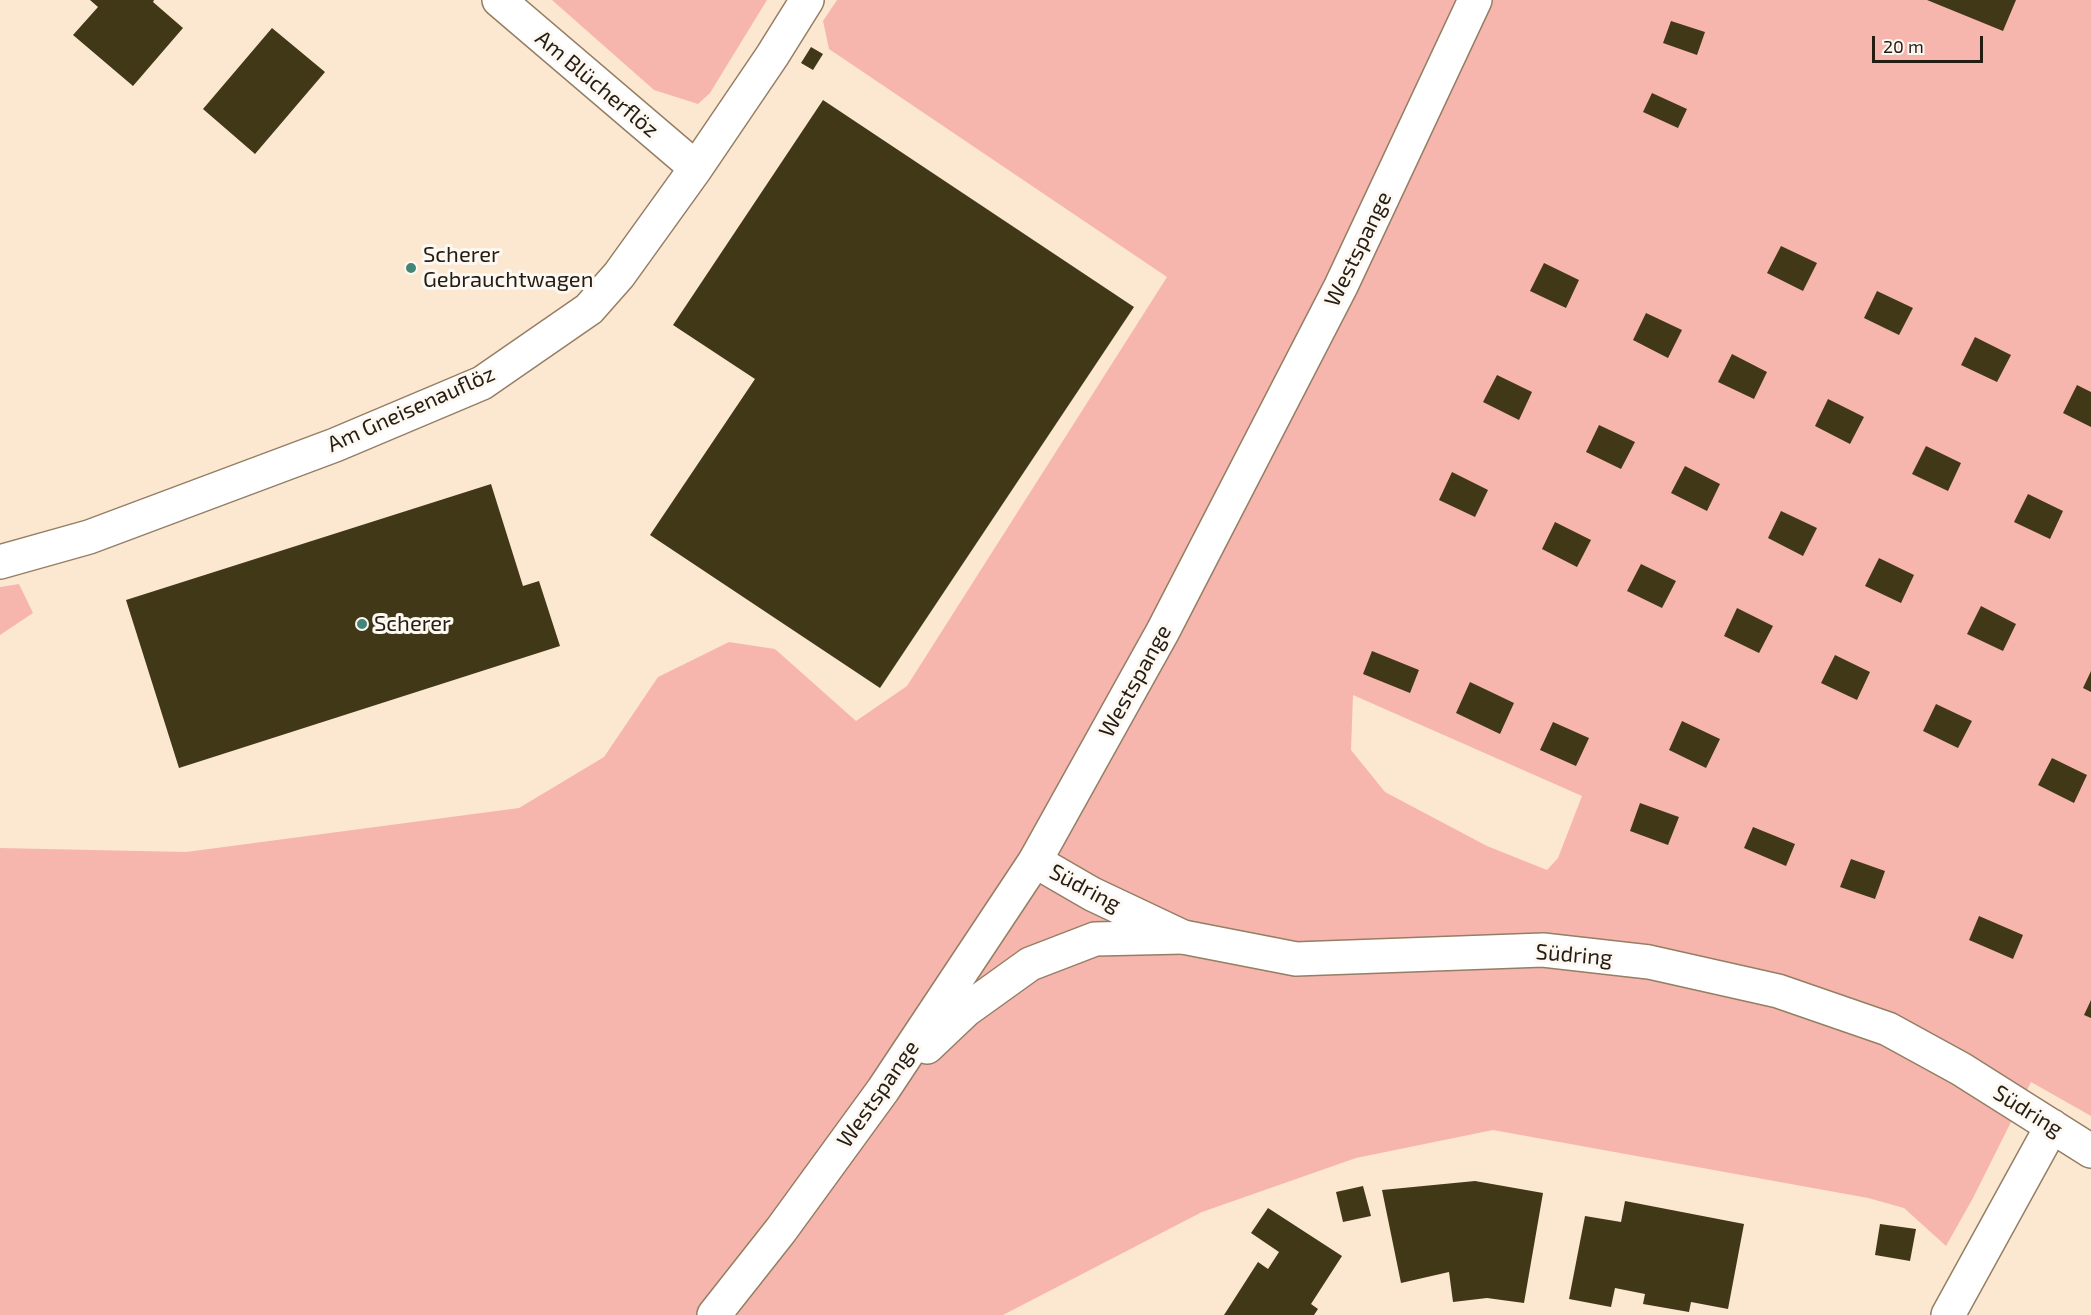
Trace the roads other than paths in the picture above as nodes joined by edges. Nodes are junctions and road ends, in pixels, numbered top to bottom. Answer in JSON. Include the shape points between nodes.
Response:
{"nodes":[{"id":1,"x":499,"y":0,"type":"edge"},
{"id":2,"x":807,"y":0,"type":"edge"},
{"id":3,"x":1475,"y":0,"type":"edge"},
{"id":4,"x":696,"y":168,"type":"junction"},
{"id":5,"x":0,"y":562,"type":"edge"},
{"id":6,"x":1035,"y":861,"type":"junction"},
{"id":7,"x":1183,"y":937,"type":"junction"},
{"id":8,"x":883,"y":1090,"type":"junction"},
{"id":9,"x":2052,"y":1126,"type":"junction"},
{"id":10,"x":2091,"y":1151,"type":"edge"},
{"id":11,"x":714,"y":1315,"type":"edge"},
{"id":12,"x":1948,"y":1315,"type":"edge"}],
"edges":[{"from":1,"to":4,"type":"street","name":"Am Blücherflöz"},
{"from":2,"to":4,"type":"street","name":"Am Gneisenauflöz"},
{"from":3,"to":6,"type":"street","name":"Westspange","via":[[1341,286],[1163,631]]},
{"from":4,"to":5,"type":"street","name":"Am Gneisenauflöz","via":[[619,275],[589,309],[482,383],[335,445],[89,537]]},
{"from":6,"to":7,"type":"street","name":"Südring","via":[[1092,894]]},
{"from":6,"to":8,"type":"street","name":"Westspange"},
{"from":7,"to":8,"type":"street","via":[[1095,939],[1030,964],[966,1010]]},
{"from":7,"to":9,"type":"street","name":"Südring","via":[[1296,959],[1543,950],[1649,962],[1778,991],[1888,1029]]},
{"from":8,"to":11,"type":"street","name":"Westspange"},
{"from":9,"to":10,"type":"street","name":"Südring"},
{"from":9,"to":12,"type":"street"}]}
